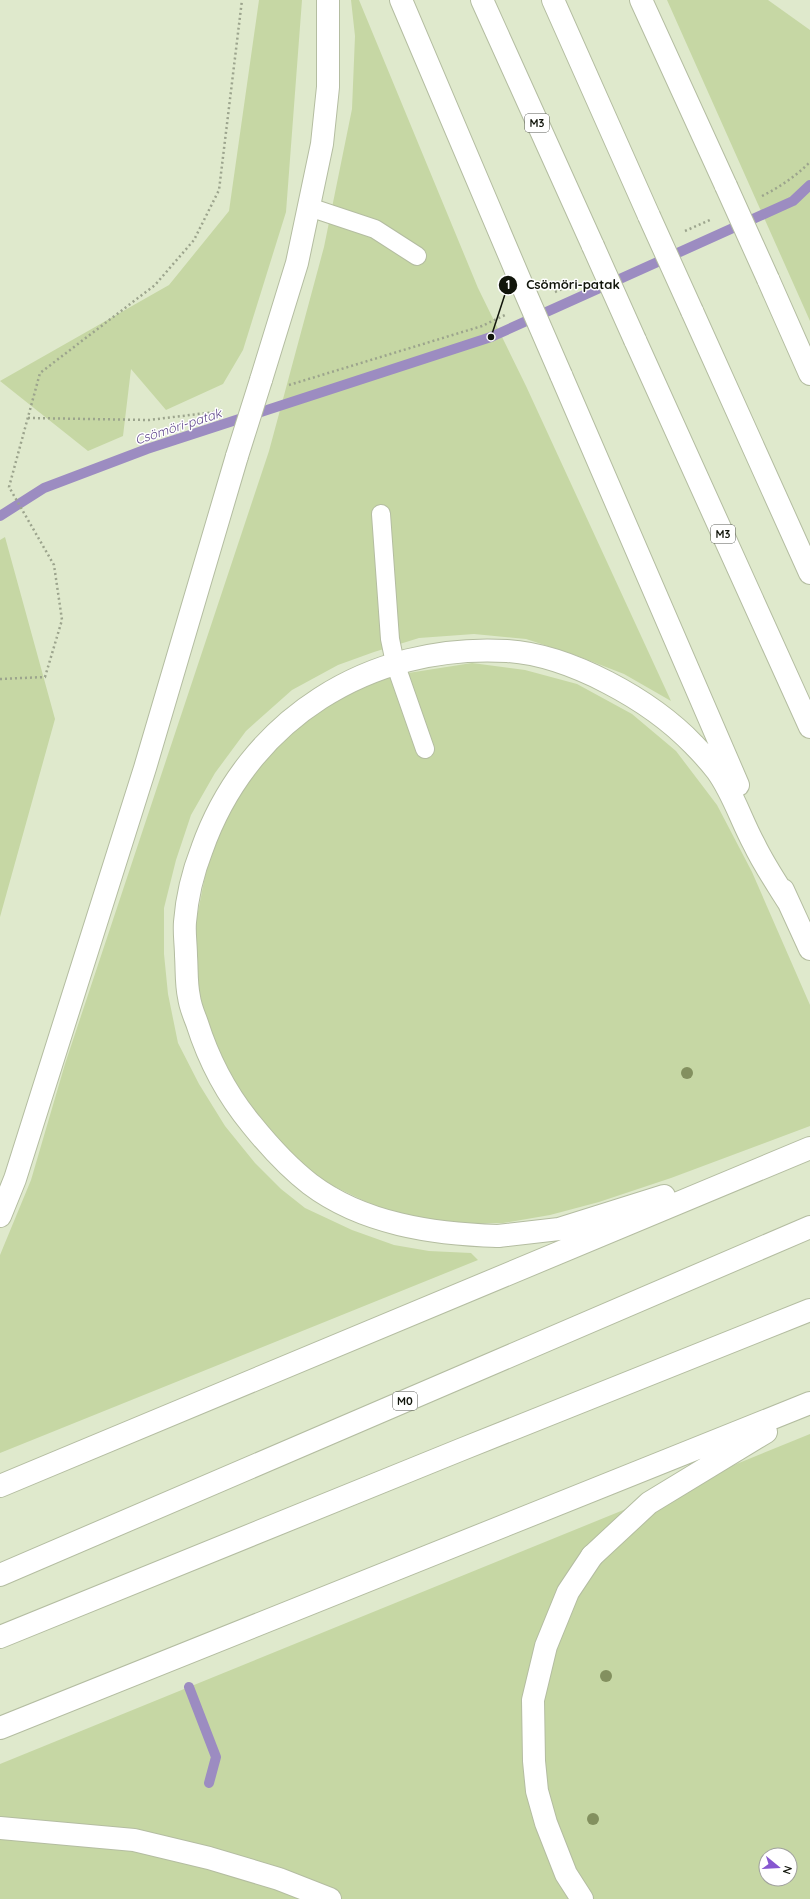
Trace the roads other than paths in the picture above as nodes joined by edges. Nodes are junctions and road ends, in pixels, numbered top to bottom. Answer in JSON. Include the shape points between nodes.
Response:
{"nodes":[{"id":1,"x":328,"y":0,"type":"edge"},
{"id":2,"x":401,"y":0,"type":"edge"},
{"id":3,"x":482,"y":0,"type":"edge"},
{"id":4,"x":553,"y":0,"type":"edge"},
{"id":5,"x":641,"y":0,"type":"edge"},
{"id":6,"x":309,"y":207,"type":"junction"},
{"id":7,"x":417,"y":256,"type":"dead end"},
{"id":8,"x":810,"y":374,"type":"edge"},
{"id":9,"x":381,"y":514,"type":"dead end"},
{"id":10,"x":810,"y":573,"type":"edge"},
{"id":11,"x":395,"y":663,"type":"junction"},
{"id":12,"x":810,"y":727,"type":"edge"},
{"id":13,"x":425,"y":749,"type":"dead end"},
{"id":14,"x":789,"y":903,"type":"junction"},
{"id":15,"x":810,"y":949,"type":"edge"},
{"id":16,"x":801,"y":1152,"type":"edge"},
{"id":17,"x":0,"y":1216,"type":"edge"},
{"id":18,"x":810,"y":1227,"type":"edge"},
{"id":19,"x":810,"y":1310,"type":"edge"},
{"id":20,"x":810,"y":1404,"type":"edge"},
{"id":21,"x":0,"y":1486,"type":"edge"},
{"id":22,"x":0,"y":1575,"type":"edge"},
{"id":23,"x":0,"y":1637,"type":"edge"},
{"id":24,"x":0,"y":1728,"type":"edge"},
{"id":25,"x":0,"y":1828,"type":"edge"},
{"id":26,"x":330,"y":1899,"type":"edge"},
{"id":27,"x":582,"y":1899,"type":"edge"}],
"edges":[{"from":1,"to":6,"type":"highway","via":[[328,87],[322,144]]},
{"from":2,"to":14,"type":"highway","bridge":true},
{"from":3,"to":12,"type":"highway","number":"M3","bridge":true},
{"from":4,"to":10,"type":"highway","bridge":true},
{"from":5,"to":8,"type":"highway","bridge":true},
{"from":6,"to":7,"type":"lane","via":[[375,229]]},
{"from":6,"to":17,"type":"highway","bridge":true,"via":[[295,270],[142,775],[15,1179]]},
{"from":9,"to":11,"type":"lane","via":[[390,639]]},
{"from":11,"to":13,"type":"lane"},
{"from":11,"to":14,"type":"highway","via":[[449,653],[510,651],[568,665],[622,690],[672,725],[717,771],[755,846]]},
{"from":11,"to":16,"type":"highway","via":[[324,695],[288,721],[257,752],[231,786],[211,822],[192,877],[185,923],[189,998],[202,1040],[218,1077],[241,1112],[285,1162],[311,1185],[348,1207],[398,1224],[453,1234],[498,1236],[559,1229]]},
{"from":14,"to":15,"type":"highway"},
{"from":16,"to":21,"type":"highway"},
{"from":18,"to":22,"type":"highway","number":"M0"},
{"from":19,"to":23,"type":"highway"},
{"from":20,"to":24,"type":"highway"},
{"from":20,"to":27,"type":"highway","via":[[650,1503],[592,1556],[568,1592],[546,1646],[533,1700],[534,1761],[537,1791],[546,1823],[566,1874]]},
{"from":25,"to":26,"type":"highway","via":[[134,1840],[209,1858],[272,1877]]}]}
